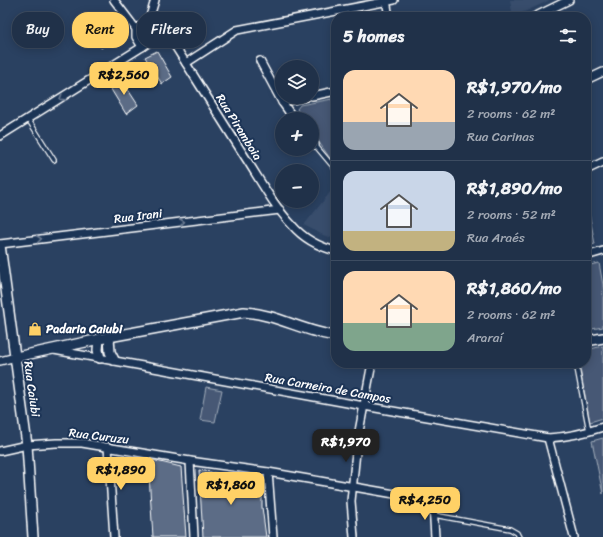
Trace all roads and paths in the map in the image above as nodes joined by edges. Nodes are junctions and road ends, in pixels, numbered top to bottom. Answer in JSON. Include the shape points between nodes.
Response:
{"nodes":[{"id":1,"x":114,"y":0,"type":"edge"},
{"id":2,"x":154,"y":0,"type":"edge"},
{"id":3,"x":394,"y":0,"type":"edge"},
{"id":4,"x":569,"y":0,"type":"edge"},
{"id":5,"x":386,"y":1,"type":"edge"},
{"id":6,"x":151,"y":12,"type":"edge"},
{"id":7,"x":388,"y":12,"type":"edge"},
{"id":8,"x":544,"y":12,"type":"edge"},
{"id":9,"x":136,"y":29,"type":"joint"},
{"id":10,"x":137,"y":39,"type":"edge"},
{"id":11,"x":142,"y":48,"type":"edge"},
{"id":12,"x":176,"y":48,"type":"edge"},
{"id":13,"x":260,"y":61,"type":"dead end"},
{"id":14,"x":186,"y":63,"type":"junction"},
{"id":15,"x":603,"y":72,"type":"edge"},
{"id":16,"x":591,"y":78,"type":"edge"},
{"id":17,"x":275,"y":89,"type":"edge"},
{"id":18,"x":331,"y":92,"type":"edge"},
{"id":19,"x":319,"y":95,"type":"edge"},
{"id":20,"x":28,"y":119,"type":"junction"},
{"id":21,"x":0,"y":136,"type":"edge"},
{"id":22,"x":319,"y":150,"type":"edge"},
{"id":23,"x":54,"y":160,"type":"dead end"},
{"id":24,"x":603,"y":162,"type":"edge"},
{"id":25,"x":331,"y":164,"type":"edge"},
{"id":26,"x":591,"y":168,"type":"edge"},
{"id":27,"x":280,"y":210,"type":"junction"},
{"id":28,"x":0,"y":244,"type":"edge"},
{"id":29,"x":331,"y":249,"type":"edge"},
{"id":30,"x":603,"y":251,"type":"edge"},
{"id":31,"x":591,"y":255,"type":"edge"},
{"id":32,"x":331,"y":335,"type":"edge"},
{"id":33,"x":109,"y":337,"type":"junction"},
{"id":34,"x":603,"y":338,"type":"edge"},
{"id":35,"x":100,"y":339,"type":"junction"},
{"id":36,"x":591,"y":340,"type":"edge"},
{"id":37,"x":50,"y":349,"type":"junction"},
{"id":38,"x":16,"y":357,"type":"junction"},
{"id":39,"x":100,"y":358,"type":"junction"},
{"id":40,"x":0,"y":360,"type":"edge"},
{"id":41,"x":114,"y":360,"type":"junction"},
{"id":42,"x":371,"y":368,"type":"edge"},
{"id":43,"x":577,"y":368,"type":"edge"},
{"id":44,"x":364,"y":406,"type":"junction"},
{"id":45,"x":603,"y":427,"type":"edge"},
{"id":46,"x":589,"y":432,"type":"junction"},
{"id":47,"x":548,"y":438,"type":"junction"},
{"id":48,"x":27,"y":445,"type":"junction"},
{"id":49,"x":108,"y":447,"type":"junction"},
{"id":50,"x":0,"y":451,"type":"edge"},
{"id":51,"x":190,"y":461,"type":"junction"},
{"id":52,"x":268,"y":472,"type":"junction"},
{"id":53,"x":353,"y":487,"type":"junction"},
{"id":54,"x":434,"y":514,"type":"junction"},
{"id":55,"x":33,"y":537,"type":"edge"},
{"id":56,"x":114,"y":537,"type":"edge"},
{"id":57,"x":194,"y":537,"type":"edge"},
{"id":58,"x":273,"y":537,"type":"edge"},
{"id":59,"x":354,"y":537,"type":"edge"},
{"id":60,"x":435,"y":537,"type":"edge"},
{"id":61,"x":519,"y":537,"type":"edge"},
{"id":62,"x":574,"y":537,"type":"edge"}],
"edges":[{"from":1,"to":9,"type":"street"},
{"from":2,"to":6,"type":"street"},
{"from":3,"to":5,"type":"street"},
{"from":4,"to":8,"type":"street"},
{"from":5,"to":7,"type":"street"},
{"from":5,"to":14,"type":"street","via":[[237,30]]},
{"from":9,"to":10,"type":"street"},
{"from":11,"to":20,"type":"street","one_way":true},
{"from":12,"to":14,"type":"street","name":"Rua Piramboia"},
{"from":13,"to":17,"type":"street"},
{"from":14,"to":27,"type":"street","name":"Rua Piramboia"},
{"from":15,"to":16,"type":"street"},
{"from":18,"to":19,"type":"street"},
{"from":20,"to":21,"type":"street"},
{"from":20,"to":23,"type":"lane"},
{"from":22,"to":25,"type":"lane"},
{"from":24,"to":26,"type":"street"},
{"from":28,"to":27,"type":"street","name":"Rua Irani","one_way":true},
{"from":27,"to":29,"type":"street","name":"Rua Piramboia","via":[[292,226],[304,236]]},
{"from":28,"to":38,"type":"street","name":"Rua Caiubi"},
{"from":30,"to":31,"type":"street"},
{"from":32,"to":33,"type":"street","via":[[266,315],[244,312]]},
{"from":33,"to":35,"type":"street"},
{"from":33,"to":41,"type":"street","via":[[110,352]]},
{"from":34,"to":36,"type":"street"},
{"from":35,"to":37,"type":"street"},
{"from":35,"to":39,"type":"street"},
{"from":37,"to":38,"type":"street"},
{"from":37,"to":39,"type":"street","name":"Rua Carneiro de Campos"},
{"from":38,"to":40,"type":"street"},
{"from":38,"to":48,"type":"street","name":"Rua Caiubi"},
{"from":39,"to":41,"type":"street","name":"Rua Carneiro de Campos"},
{"from":41,"to":44,"type":"street","name":"Rua Carneiro de Campos"},
{"from":42,"to":44,"type":"street"},
{"from":43,"to":46,"type":"lane"},
{"from":44,"to":47,"type":"street","name":"Rua Carneiro de Campos"},
{"from":44,"to":53,"type":"street","via":[[357,442]]},
{"from":45,"to":46,"type":"street","name":"Rua Carneiro de Campos"},
{"from":46,"to":47,"type":"street","name":"Rua Carneiro de Campos"},
{"from":47,"to":62,"type":"street"},
{"from":48,"to":49,"type":"street","name":"Rua Curuzu","via":[[82,443]]},
{"from":48,"to":50,"type":"street","name":"Rua Curuzu"},
{"from":48,"to":55,"type":"street","name":"Rua Caiubi"},
{"from":49,"to":51,"type":"street","name":"Rua Curuzu"},
{"from":49,"to":56,"type":"street"},
{"from":51,"to":52,"type":"street","name":"Rua Curuzu"},
{"from":51,"to":57,"type":"street"},
{"from":52,"to":53,"type":"street","name":"Rua Curuzu"},
{"from":52,"to":58,"type":"street"},
{"from":53,"to":54,"type":"street","name":"Rua Curuzu","via":[[432,501]]},
{"from":53,"to":59,"type":"street"},
{"from":54,"to":60,"type":"street"},
{"from":54,"to":61,"type":"lane","via":[[510,529]]}]}
